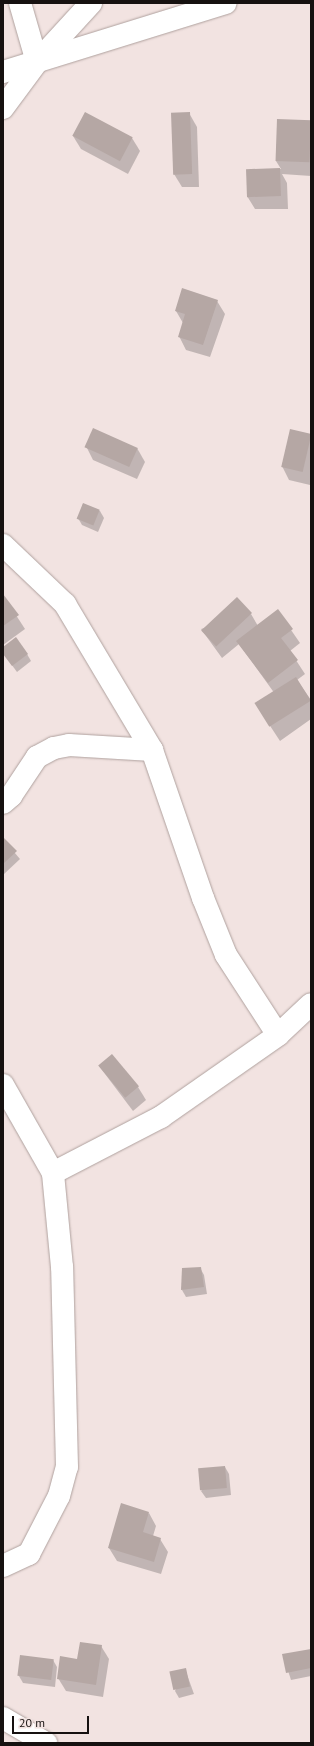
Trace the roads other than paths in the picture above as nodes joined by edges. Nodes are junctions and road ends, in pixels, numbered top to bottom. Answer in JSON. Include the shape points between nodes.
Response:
{"nodes":[{"id":1,"x":20,"y":3,"type":"edge"},
{"id":2,"x":92,"y":3,"type":"edge"},
{"id":3,"x":226,"y":3,"type":"edge"},
{"id":4,"x":37,"y":62,"type":"junction"},
{"id":5,"x":3,"y":72,"type":"edge"},
{"id":6,"x":3,"y":108,"type":"edge"},
{"id":7,"x":3,"y":545,"type":"edge"},
{"id":8,"x":152,"y":750,"type":"junction"},
{"id":9,"x":3,"y":803,"type":"edge"},
{"id":10,"x":311,"y":1004,"type":"edge"},
{"id":11,"x":278,"y":1035,"type":"junction"},
{"id":12,"x":3,"y":1085,"type":"edge"},
{"id":13,"x":53,"y":1173,"type":"junction"},
{"id":14,"x":3,"y":1566,"type":"edge"},
{"id":15,"x":3,"y":1718,"type":"edge"},
{"id":16,"x":46,"y":1743,"type":"edge"}],
"edges":[{"from":1,"to":4,"type":"street"},
{"from":2,"to":4,"type":"street"},
{"from":3,"to":4,"type":"street"},
{"from":4,"to":5,"type":"street"},
{"from":4,"to":6,"type":"street"},
{"from":7,"to":8,"type":"street","via":[[65,604]]},
{"from":8,"to":9,"type":"street","via":[[69,745],[54,748],[37,757],[11,796]]},
{"from":8,"to":11,"type":"street","via":[[202,898],[226,955]]},
{"from":10,"to":11,"type":"street"},
{"from":11,"to":13,"type":"street","via":[[161,1117]]},
{"from":12,"to":13,"type":"street"},
{"from":13,"to":14,"type":"street","via":[[62,1267],[67,1467],[59,1496],[29,1554]]},
{"from":15,"to":16,"type":"street"}]}
